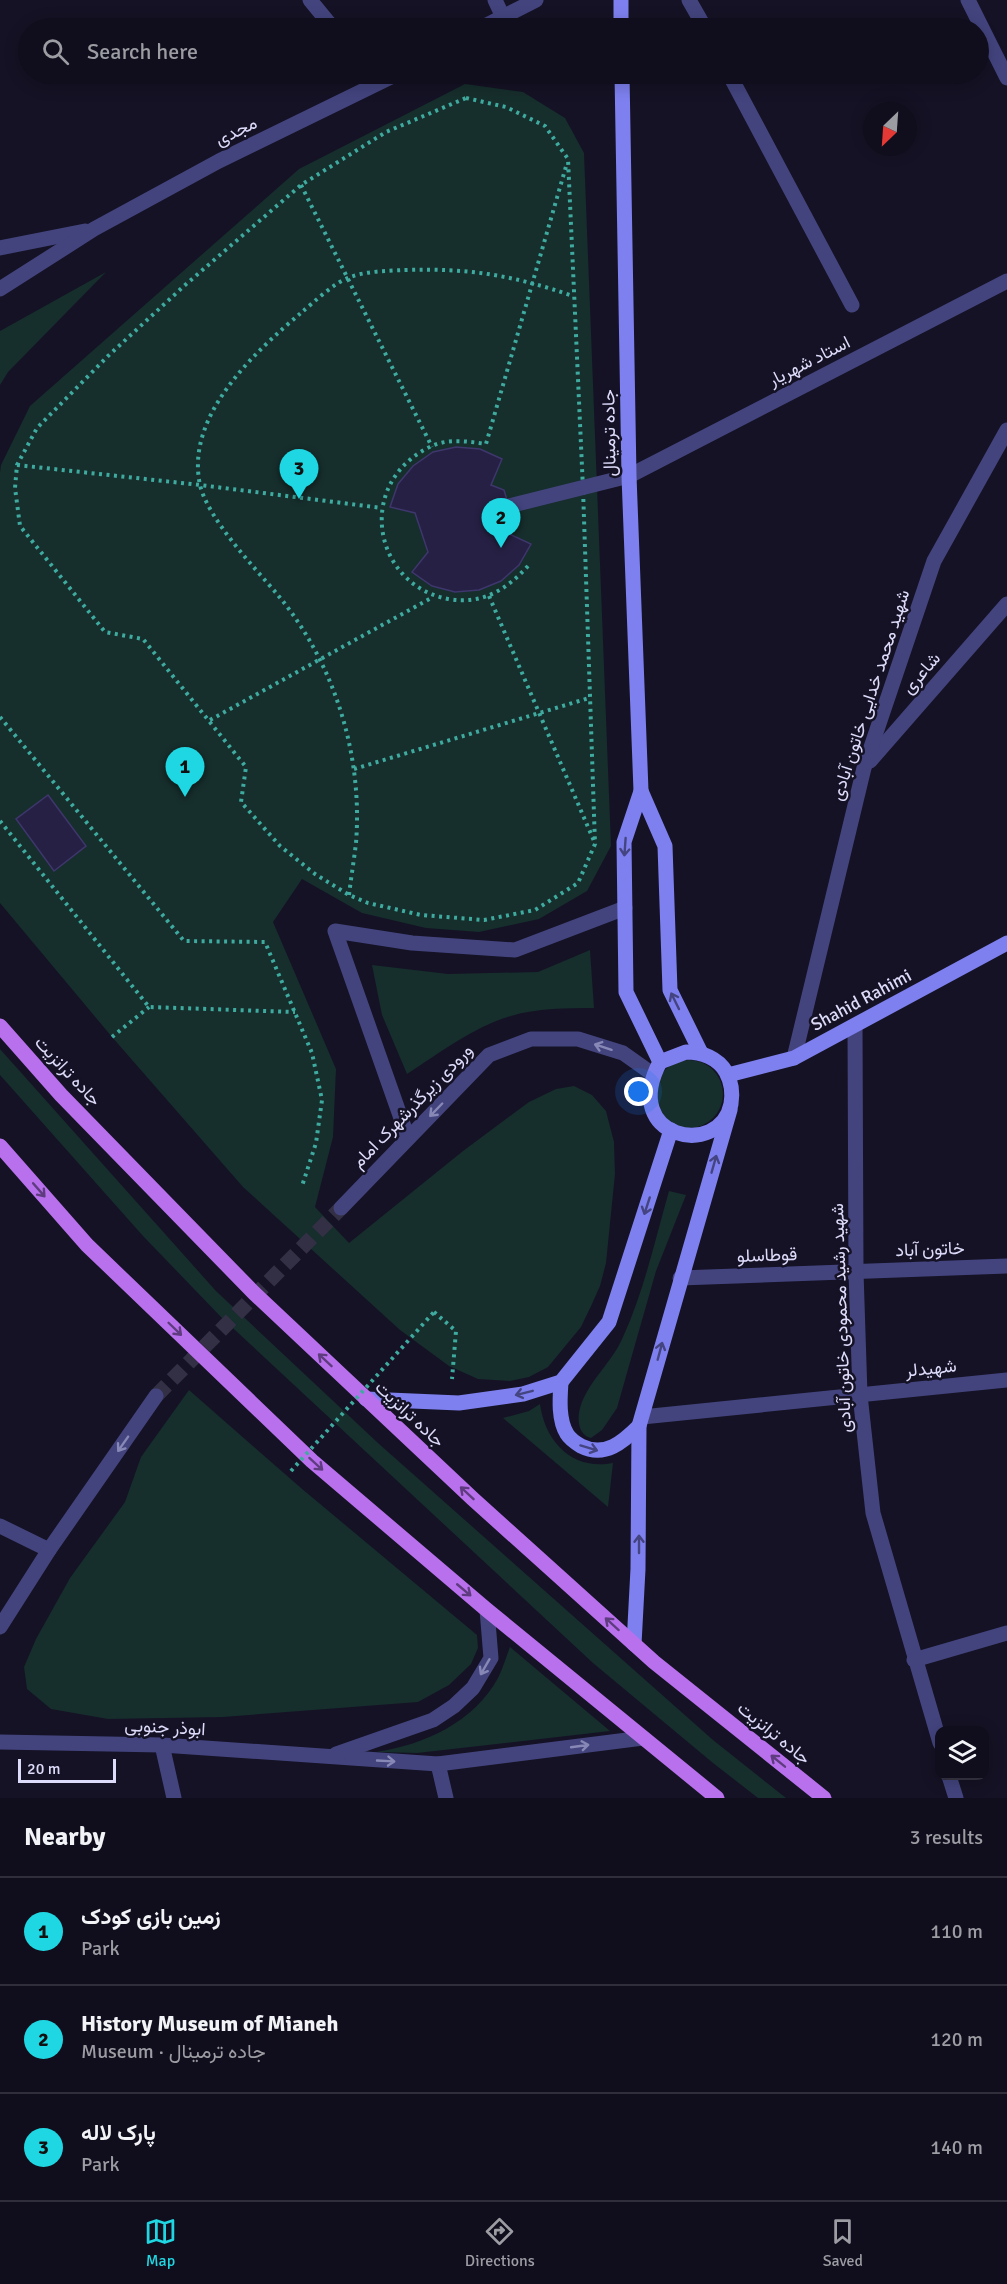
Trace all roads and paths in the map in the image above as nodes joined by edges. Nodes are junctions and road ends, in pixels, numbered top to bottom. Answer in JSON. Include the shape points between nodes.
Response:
{"nodes":[{"id":1,"x":310,"y":0,"type":"edge"},
{"id":2,"x":495,"y":0,"type":"edge"},
{"id":3,"x":537,"y":0,"type":"edge"},
{"id":4,"x":621,"y":0,"type":"edge"},
{"id":5,"x":689,"y":0,"type":"edge"},
{"id":6,"x":968,"y":0,"type":"edge"},
{"id":7,"x":502,"y":17,"type":"joint"},
{"id":8,"x":325,"y":18,"type":"edge"},
{"id":9,"x":621,"y":18,"type":"edge"},
{"id":10,"x":699,"y":18,"type":"edge"},
{"id":11,"x":977,"y":18,"type":"edge"},
{"id":12,"x":989,"y":42,"type":"edge"},
{"id":13,"x":1007,"y":78,"type":"edge"},
{"id":14,"x":363,"y":84,"type":"edge"},
{"id":15,"x":622,"y":84,"type":"edge"},
{"id":16,"x":734,"y":84,"type":"edge"},
{"id":17,"x":568,"y":159,"type":"junction"},
{"id":18,"x":301,"y":185,"type":"junction"},
{"id":19,"x":94,"y":229,"type":"junction"},
{"id":20,"x":0,"y":248,"type":"edge"},
{"id":21,"x":347,"y":278,"type":"junction"},
{"id":22,"x":1007,"y":281,"type":"edge"},
{"id":23,"x":532,"y":282,"type":"junction"},
{"id":24,"x":0,"y":289,"type":"edge"},
{"id":25,"x":573,"y":296,"type":"junction"},
{"id":26,"x":852,"y":305,"type":"dead end"},
{"id":27,"x":1007,"y":430,"type":"edge"},
{"id":28,"x":432,"y":447,"type":"junction"},
{"id":29,"x":17,"y":465,"type":"junction"},
{"id":30,"x":629,"y":476,"type":"junction"},
{"id":31,"x":200,"y":485,"type":"junction"},
{"id":32,"x":583,"y":489,"type":"junction"},
{"id":33,"x":509,"y":506,"type":"dead end"},
{"id":34,"x":382,"y":508,"type":"junction"},
{"id":35,"x":528,"y":566,"type":"dead end"},
{"id":36,"x":434,"y":596,"type":"junction"},
{"id":37,"x":489,"y":596,"type":"junction"},
{"id":38,"x":1007,"y":604,"type":"edge"},
{"id":39,"x":321,"y":659,"type":"junction"},
{"id":40,"x":589,"y":698,"type":"junction"},
{"id":41,"x":539,"y":713,"type":"junction"},
{"id":42,"x":0,"y":717,"type":"edge"},
{"id":43,"x":210,"y":720,"type":"junction"},
{"id":44,"x":864,"y":768,"type":"junction"},
{"id":45,"x":354,"y":769,"type":"junction"},
{"id":46,"x":640,"y":791,"type":"junction"},
{"id":47,"x":0,"y":821,"type":"edge"},
{"id":48,"x":595,"y":844,"type":"junction"},
{"id":49,"x":349,"y":895,"type":"junction"},
{"id":50,"x":625,"y":908,"type":"junction"},
{"id":51,"x":1007,"y":943,"type":"edge"},
{"id":52,"x":149,"y":1007,"type":"junction"},
{"id":53,"x":295,"y":1012,"type":"junction"},
{"id":54,"x":0,"y":1026,"type":"edge"},
{"id":55,"x":855,"y":1026,"type":"junction"},
{"id":56,"x":112,"y":1037,"type":"dead end"},
{"id":57,"x":701,"y":1053,"type":"junction"},
{"id":58,"x":794,"y":1058,"type":"junction"},
{"id":59,"x":657,"y":1069,"type":"junction"},
{"id":60,"x":728,"y":1075,"type":"junction"},
{"id":61,"x":730,"y":1110,"type":"junction"},
{"id":62,"x":671,"y":1130,"type":"junction"},
{"id":63,"x":408,"y":1138,"type":"junction"},
{"id":64,"x":0,"y":1146,"type":"edge"},
{"id":65,"x":302,"y":1186,"type":"dead end"},
{"id":66,"x":341,"y":1208,"type":"tunnel mouth"},
{"id":67,"x":1007,"y":1266,"type":"edge"},
{"id":68,"x":856,"y":1272,"type":"junction"},
{"id":69,"x":680,"y":1278,"type":"junction"},
{"id":70,"x":1007,"y":1380,"type":"edge"},
{"id":71,"x":561,"y":1382,"type":"junction"},
{"id":72,"x":860,"y":1395,"type":"junction"},
{"id":73,"x":156,"y":1396,"type":"tunnel mouth"},
{"id":74,"x":366,"y":1399,"type":"junction"},
{"id":75,"x":450,"y":1403,"type":"junction"},
{"id":76,"x":640,"y":1422,"type":"junction"},
{"id":77,"x":291,"y":1471,"type":"dead end"},
{"id":78,"x":0,"y":1526,"type":"edge"},
{"id":79,"x":49,"y":1550,"type":"junction"},
{"id":80,"x":487,"y":1610,"type":"junction"},
{"id":81,"x":0,"y":1627,"type":"edge"},
{"id":82,"x":1007,"y":1633,"type":"edge"},
{"id":83,"x":634,"y":1644,"type":"junction"},
{"id":84,"x":915,"y":1660,"type":"junction"},
{"id":85,"x":935,"y":1729,"type":"edge"},
{"id":86,"x":643,"y":1738,"type":"junction"},
{"id":87,"x":0,"y":1742,"type":"edge"},
{"id":88,"x":162,"y":1745,"type":"junction"},
{"id":89,"x":328,"y":1758,"type":"junction"},
{"id":90,"x":438,"y":1764,"type":"junction"},
{"id":91,"x":950,"y":1780,"type":"edge"},
{"id":92,"x":174,"y":1798,"type":"edge"},
{"id":93,"x":446,"y":1798,"type":"edge"},
{"id":94,"x":717,"y":1798,"type":"edge"},
{"id":95,"x":824,"y":1798,"type":"edge"},
{"id":96,"x":956,"y":1798,"type":"edge"}],
"edges":[{"from":1,"to":8,"type":"street"},
{"from":2,"to":7,"type":"street"},
{"from":3,"to":7,"type":"street"},
{"from":4,"to":9,"type":"main road"},
{"from":5,"to":10,"type":"street"},
{"from":6,"to":11,"type":"street"},
{"from":12,"to":13,"type":"street"},
{"from":14,"to":19,"type":"street","name":"مجدی"},
{"from":15,"to":30,"type":"main road","name":"جاده ترمینال"},
{"from":16,"to":26,"type":"street"},
{"from":17,"to":18,"type":"path","via":[[545,126],[506,107],[466,98],[386,132]]},
{"from":17,"to":23,"type":"path"},
{"from":17,"to":25,"type":"path"},
{"from":18,"to":21,"type":"path"},
{"from":18,"to":29,"type":"path","via":[[108,356],[37,428]]},
{"from":19,"to":20,"type":"street","name":"مجدی"},
{"from":19,"to":24,"type":"street","name":"مجدی"},
{"from":21,"to":23,"type":"path","via":[[389,271],[443,269],[492,273]]},
{"from":21,"to":28,"type":"path"},
{"from":21,"to":31,"type":"path","via":[[274,336],[235,377],[215,407],[199,447]]},
{"from":22,"to":30,"type":"street","name":"استاد شهریار"},
{"from":23,"to":25,"type":"path"},
{"from":23,"to":28,"type":"path","via":[[486,444],[466,441]]},
{"from":25,"to":32,"type":"path"},
{"from":27,"to":44,"type":"street","name":"شهید محمد خدایی خاتون آبادی","via":[[934,561]]},
{"from":28,"to":34,"type":"path","via":[[402,466],[388,486]]},
{"from":29,"to":31,"type":"path"},
{"from":29,"to":43,"type":"path","via":[[15,488],[20,526],[105,632],[143,639]]},
{"from":30,"to":32,"type":"street","name":"استاد شهریار"},
{"from":30,"to":46,"type":"main road","name":"جاده ترمینال"},
{"from":31,"to":34,"type":"path"},
{"from":31,"to":39,"type":"path","via":[[210,509],[289,608]]},
{"from":32,"to":33,"type":"street","name":"استاد شهریار"},
{"from":32,"to":40,"type":"path"},
{"from":34,"to":36,"type":"path","via":[[382,536],[392,562],[410,583]]},
{"from":35,"to":37,"type":"path","via":[[513,582]]},
{"from":36,"to":37,"type":"path","via":[[462,601]]},
{"from":36,"to":39,"type":"path"},
{"from":37,"to":41,"type":"path"},
{"from":38,"to":44,"type":"street","name":"شاعری"},
{"from":39,"to":43,"type":"path"},
{"from":39,"to":45,"type":"path","via":[[339,702]]},
{"from":40,"to":41,"type":"path"},
{"from":40,"to":48,"type":"path"},
{"from":41,"to":45,"type":"path"},
{"from":41,"to":48,"type":"path"},
{"from":42,"to":53,"type":"path","via":[[184,941],[265,942]]},
{"from":43,"to":49,"type":"path","via":[[246,767],[241,802],[280,846]]},
{"from":44,"to":58,"type":"street","name":"شهید محمد خدایی خاتون آبادی"},
{"from":45,"to":49,"type":"path","via":[[356,841]]},
{"from":46,"to":50,"type":"main road","one_way":true,"via":[[624,842]]},
{"from":57,"to":46,"type":"main road","one_way":true,"via":[[670,990],[665,846]]},
{"from":47,"to":52,"type":"path"},
{"from":48,"to":49,"type":"path","via":[[578,884],[535,910],[484,920],[421,915]]},
{"from":50,"to":59,"type":"main road","via":[[626,992]]},
{"from":50,"to":63,"type":"street","via":[[515,950],[412,943],[335,931]]},
{"from":51,"to":55,"type":"main road","name":"Shahid Rahimi"},
{"from":52,"to":53,"type":"path"},
{"from":52,"to":56,"type":"path"},
{"from":53,"to":65,"type":"path","via":[[312,1053],[322,1100],[316,1143]]},
{"from":74,"to":54,"type":"main road","name":"جاده ترانزیت","one_way":true,"via":[[246,1285],[61,1095]]},
{"from":55,"to":58,"type":"main road","name":"Shahid Rahimi"},
{"from":55,"to":68,"type":"street","name":"شهید رشید محمودی خاتون آبادی"},
{"from":57,"to":59,"type":"main road","via":[[686,1053]]},
{"from":57,"to":60,"type":"main road","via":[[714,1059]]},
{"from":58,"to":60,"type":"main road","name":"Shahid Rahimi"},
{"from":59,"to":62,"type":"main road","via":[[649,1100],[660,1122]]},
{"from":59,"to":63,"type":"street","name":"ورودی زیرگذرشهرک امام","one_way":true,"via":[[578,1039],[531,1039],[489,1055]]},
{"from":60,"to":61,"type":"main road"},
{"from":61,"to":62,"type":"main road","via":[[715,1128],[705,1133],[693,1135]]},
{"from":69,"to":61,"type":"main road","one_way":true},
{"from":62,"to":71,"type":"main road","one_way":true,"via":[[609,1322]]},
{"from":63,"to":66,"type":"street","name":"ورودی زیرگذرشهرک امام"},
{"from":64,"to":80,"type":"main road","one_way":true,"via":[[87,1245],[312,1461]]},
{"from":67,"to":68,"type":"street","name":"خاتون آباد"},
{"from":68,"to":69,"type":"street","name":"قوطاسلو"},
{"from":68,"to":72,"type":"street","name":"شهید رشید محمودی خاتون آبادی"},
{"from":76,"to":69,"type":"main road","one_way":true},
{"from":70,"to":72,"type":"street","name":"شهیدلر"},
{"from":71,"to":75,"type":"main road","one_way":true,"via":[[523,1394]]},
{"from":71,"to":76,"type":"main road","one_way":true,"via":[[566,1433],[576,1443],[594,1451],[609,1449],[625,1440]]},
{"from":72,"to":76,"type":"street","name":"شهیدلر"},
{"from":72,"to":84,"type":"street","name":"شهید رشید محمودی خاتون آبادی","via":[[873,1512]]},
{"from":73,"to":79,"type":"street","one_way":true},
{"from":74,"to":75,"type":"main road"},
{"from":83,"to":74,"type":"main road","name":"جاده ترانزیت","one_way":true},
{"from":75,"to":77,"type":"path","bridge":true,"via":[[456,1331],[434,1312]]},
{"from":83,"to":76,"type":"main road","one_way":true},
{"from":78,"to":79,"type":"street"},
{"from":79,"to":81,"type":"street"},
{"from":80,"to":86,"type":"main road"},
{"from":80,"to":89,"type":"street","one_way":true,"via":[[490,1658],[473,1688],[454,1706],[433,1720]]},
{"from":82,"to":84,"type":"street"},
{"from":95,"to":83,"type":"main road","name":"جاده ترانزیت","one_way":true},
{"from":84,"to":85,"type":"street","name":"شهید رشید محمودی خاتون آبادی"},
{"from":90,"to":86,"type":"street","name":"ابوذر جنوبی","one_way":true},
{"from":86,"to":94,"type":"main road"},
{"from":87,"to":88,"type":"street","name":"ابوذر جنوبی"},
{"from":88,"to":89,"type":"street","name":"ابوذر جنوبی"},
{"from":88,"to":92,"type":"street"},
{"from":89,"to":90,"type":"street","name":"ابوذر جنوبی","one_way":true},
{"from":90,"to":93,"type":"street"},
{"from":91,"to":96,"type":"street"}]}
